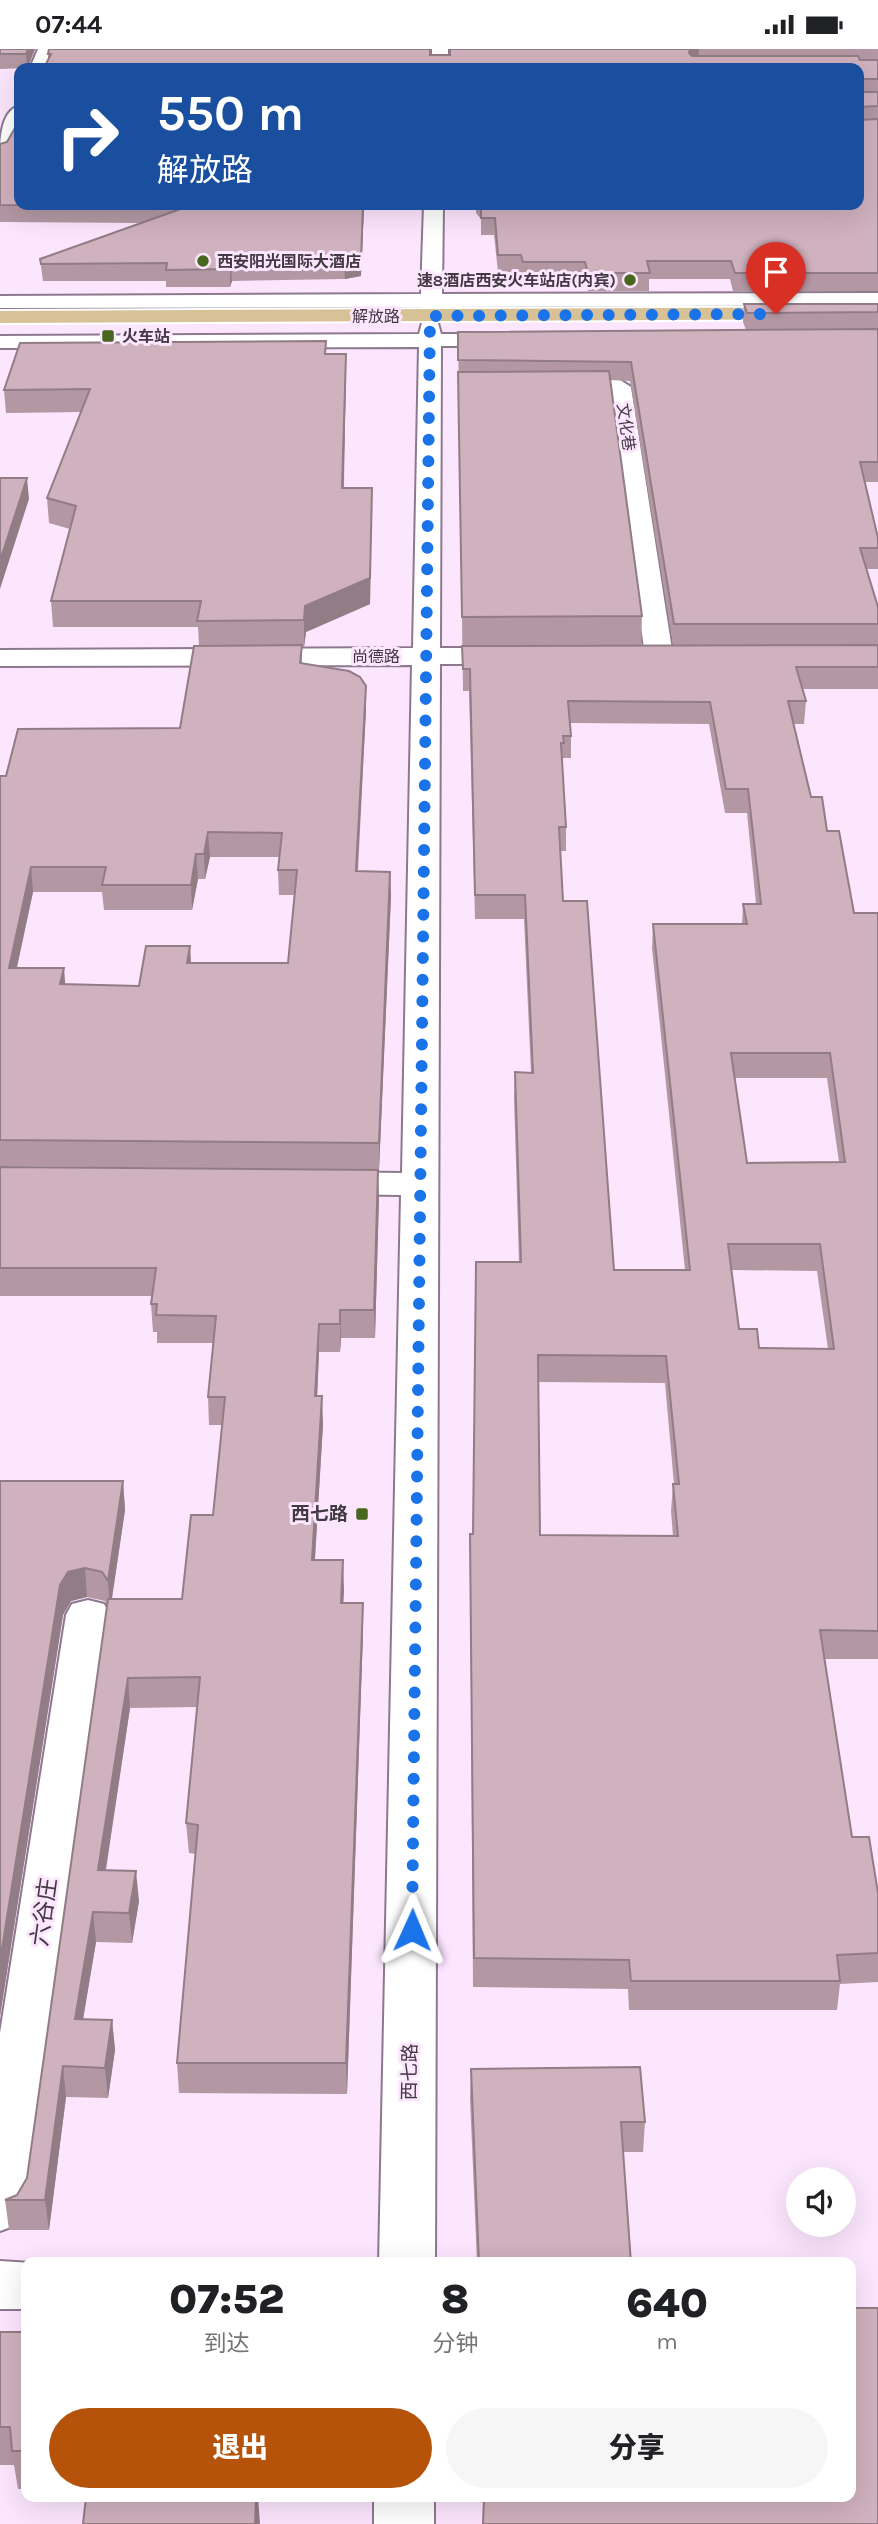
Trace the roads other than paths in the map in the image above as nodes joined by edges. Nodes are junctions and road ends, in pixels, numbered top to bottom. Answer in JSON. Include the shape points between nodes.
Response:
{"nodes":[{"id":1,"x":14,"y":108,"type":"edge"},
{"id":2,"x":0,"y":154,"type":"edge"},
{"id":3,"x":433,"y":210,"type":"edge"},
{"id":4,"x":878,"y":299,"type":"edge"},
{"id":5,"x":0,"y":302,"type":"edge"},
{"id":6,"x":878,"y":313,"type":"edge"},
{"id":7,"x":0,"y":317,"type":"edge"},
{"id":8,"x":431,"y":322,"type":"junction"},
{"id":9,"x":878,"y":326,"type":"edge"},
{"id":10,"x":0,"y":328,"type":"edge"},
{"id":11,"x":473,"y":340,"type":"edge"},
{"id":12,"x":0,"y":342,"type":"edge"},
{"id":13,"x":538,"y":387,"type":"edge"},
{"id":14,"x":429,"y":388,"type":"junction"},
{"id":15,"x":457,"y":388,"type":"edge"},
{"id":16,"x":427,"y":656,"type":"junction"},
{"id":17,"x":536,"y":656,"type":"edge"},
{"id":18,"x":632,"y":656,"type":"edge"},
{"id":19,"x":659,"y":656,"type":"junction"},
{"id":20,"x":687,"y":656,"type":"edge"},
{"id":21,"x":0,"y":658,"type":"edge"},
{"id":22,"x":285,"y":1183,"type":"edge"},
{"id":23,"x":421,"y":1184,"type":"junction"},
{"id":24,"x":88,"y":1615,"type":"dead end"},
{"id":25,"x":0,"y":2208,"type":"edge"},
{"id":26,"x":408,"y":2257,"type":"edge"},
{"id":27,"x":0,"y":2285,"type":"edge"},
{"id":28,"x":21,"y":2285,"type":"edge"},
{"id":29,"x":404,"y":2502,"type":"edge"},
{"id":30,"x":404,"y":2524,"type":"edge"}],
"edges":[{"from":1,"to":2,"type":"street"},
{"from":3,"to":8,"type":"street","name":"西七路"},
{"from":4,"to":8,"type":"street"},
{"from":5,"to":8,"type":"street"},
{"from":6,"to":8,"type":"main road","name":"解放路"},
{"from":7,"to":8,"type":"main road","name":"解放路"},
{"from":8,"to":9,"type":"main road","name":"解放路"},
{"from":8,"to":10,"type":"main road","name":"解放路"},
{"from":8,"to":11,"type":"street"},
{"from":8,"to":12,"type":"street"},
{"from":8,"to":14,"type":"street","name":"西七路"},
{"from":13,"to":19,"type":"street","name":"文化巷","via":[[621,387]]},
{"from":14,"to":15,"type":"street"},
{"from":14,"to":16,"type":"street","name":"西七路"},
{"from":16,"to":17,"type":"street","name":"尚德路"},
{"from":16,"to":21,"type":"street","name":"尚德路"},
{"from":16,"to":23,"type":"street","name":"西七路"},
{"from":18,"to":19,"type":"street"},
{"from":19,"to":20,"type":"street"},
{"from":22,"to":23,"type":"street"},
{"from":23,"to":26,"type":"street","name":"西七路"},
{"from":24,"to":25,"type":"street","name":"六谷庄"},
{"from":27,"to":28,"type":"street"},
{"from":29,"to":30,"type":"street"}]}
